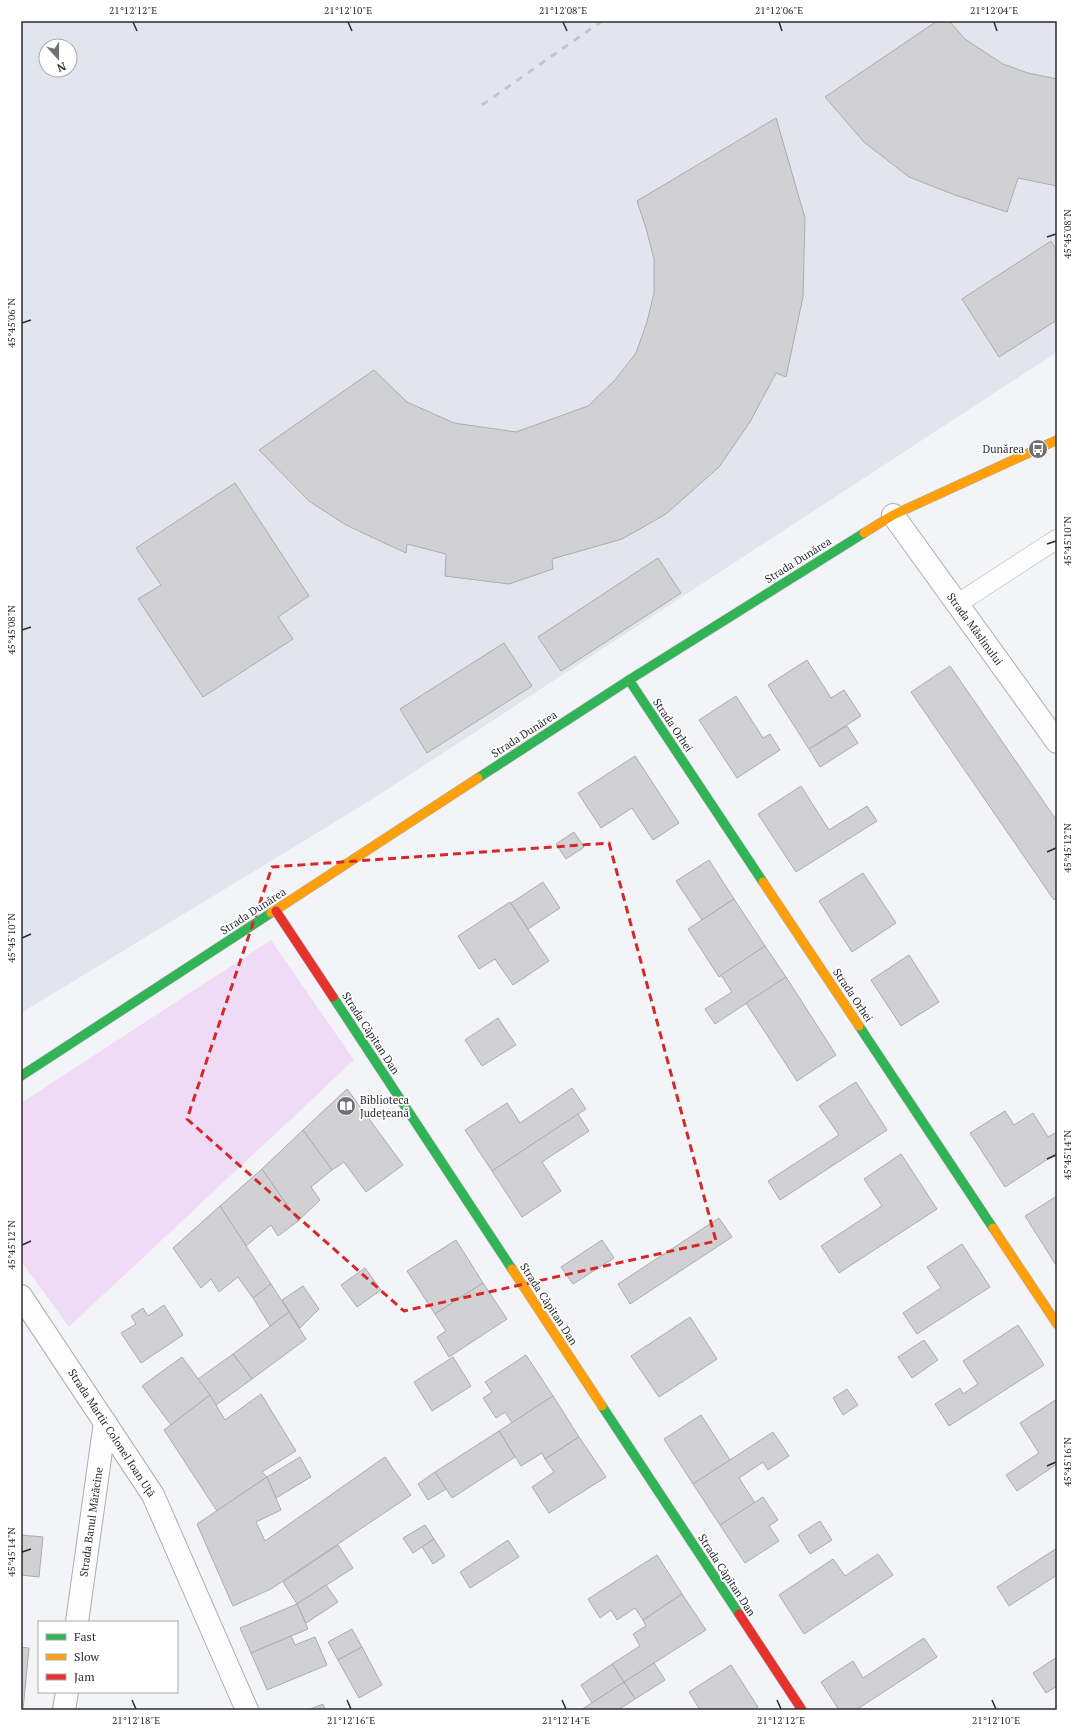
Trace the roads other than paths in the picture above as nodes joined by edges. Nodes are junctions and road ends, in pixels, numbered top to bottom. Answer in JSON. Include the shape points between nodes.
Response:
{"nodes":[{"id":1,"x":1057,"y":440,"type":"edge"},
{"id":2,"x":893,"y":516,"type":"junction"},
{"id":3,"x":1057,"y":539,"type":"edge"},
{"id":4,"x":957,"y":604,"type":"junction"},
{"id":5,"x":628,"y":680,"type":"junction"},
{"id":6,"x":1057,"y":742,"type":"edge"},
{"id":7,"x":276,"y":911,"type":"junction"},
{"id":8,"x":21,"y":1076,"type":"edge"},
{"id":9,"x":21,"y":1296,"type":"edge"},
{"id":10,"x":1057,"y":1324,"type":"edge"},
{"id":11,"x":106,"y":1422,"type":"junction"},
{"id":12,"x":77,"y":1621,"type":"edge"},
{"id":13,"x":67,"y":1693,"type":"edge"},
{"id":14,"x":64,"y":1710,"type":"edge"},
{"id":15,"x":247,"y":1710,"type":"edge"},
{"id":16,"x":802,"y":1710,"type":"edge"}],
"edges":[{"from":1,"to":2,"type":"street","name":"Strada Dunărea"},
{"from":2,"to":4,"type":"street","name":"Strada Măslinului"},
{"from":2,"to":5,"type":"street","name":"Strada Dunărea"},
{"from":3,"to":4,"type":"lane"},
{"from":4,"to":6,"type":"street","name":"Strada Măslinului"},
{"from":5,"to":7,"type":"street","name":"Strada Dunărea"},
{"from":5,"to":10,"type":"street","name":"Strada Orhei"},
{"from":7,"to":8,"type":"street","name":"Strada Dunărea"},
{"from":7,"to":16,"type":"street","name":"Strada Căpitan Dan"},
{"from":9,"to":11,"type":"street","name":"Strada Martir Colonel Ioan Uță"},
{"from":11,"to":12,"type":"street","name":"Strada Banul Mărăcine"},
{"from":11,"to":15,"type":"street","name":"Strada Martir Colonel Ioan Uță","via":[[153,1495]]},
{"from":13,"to":14,"type":"street"}]}
